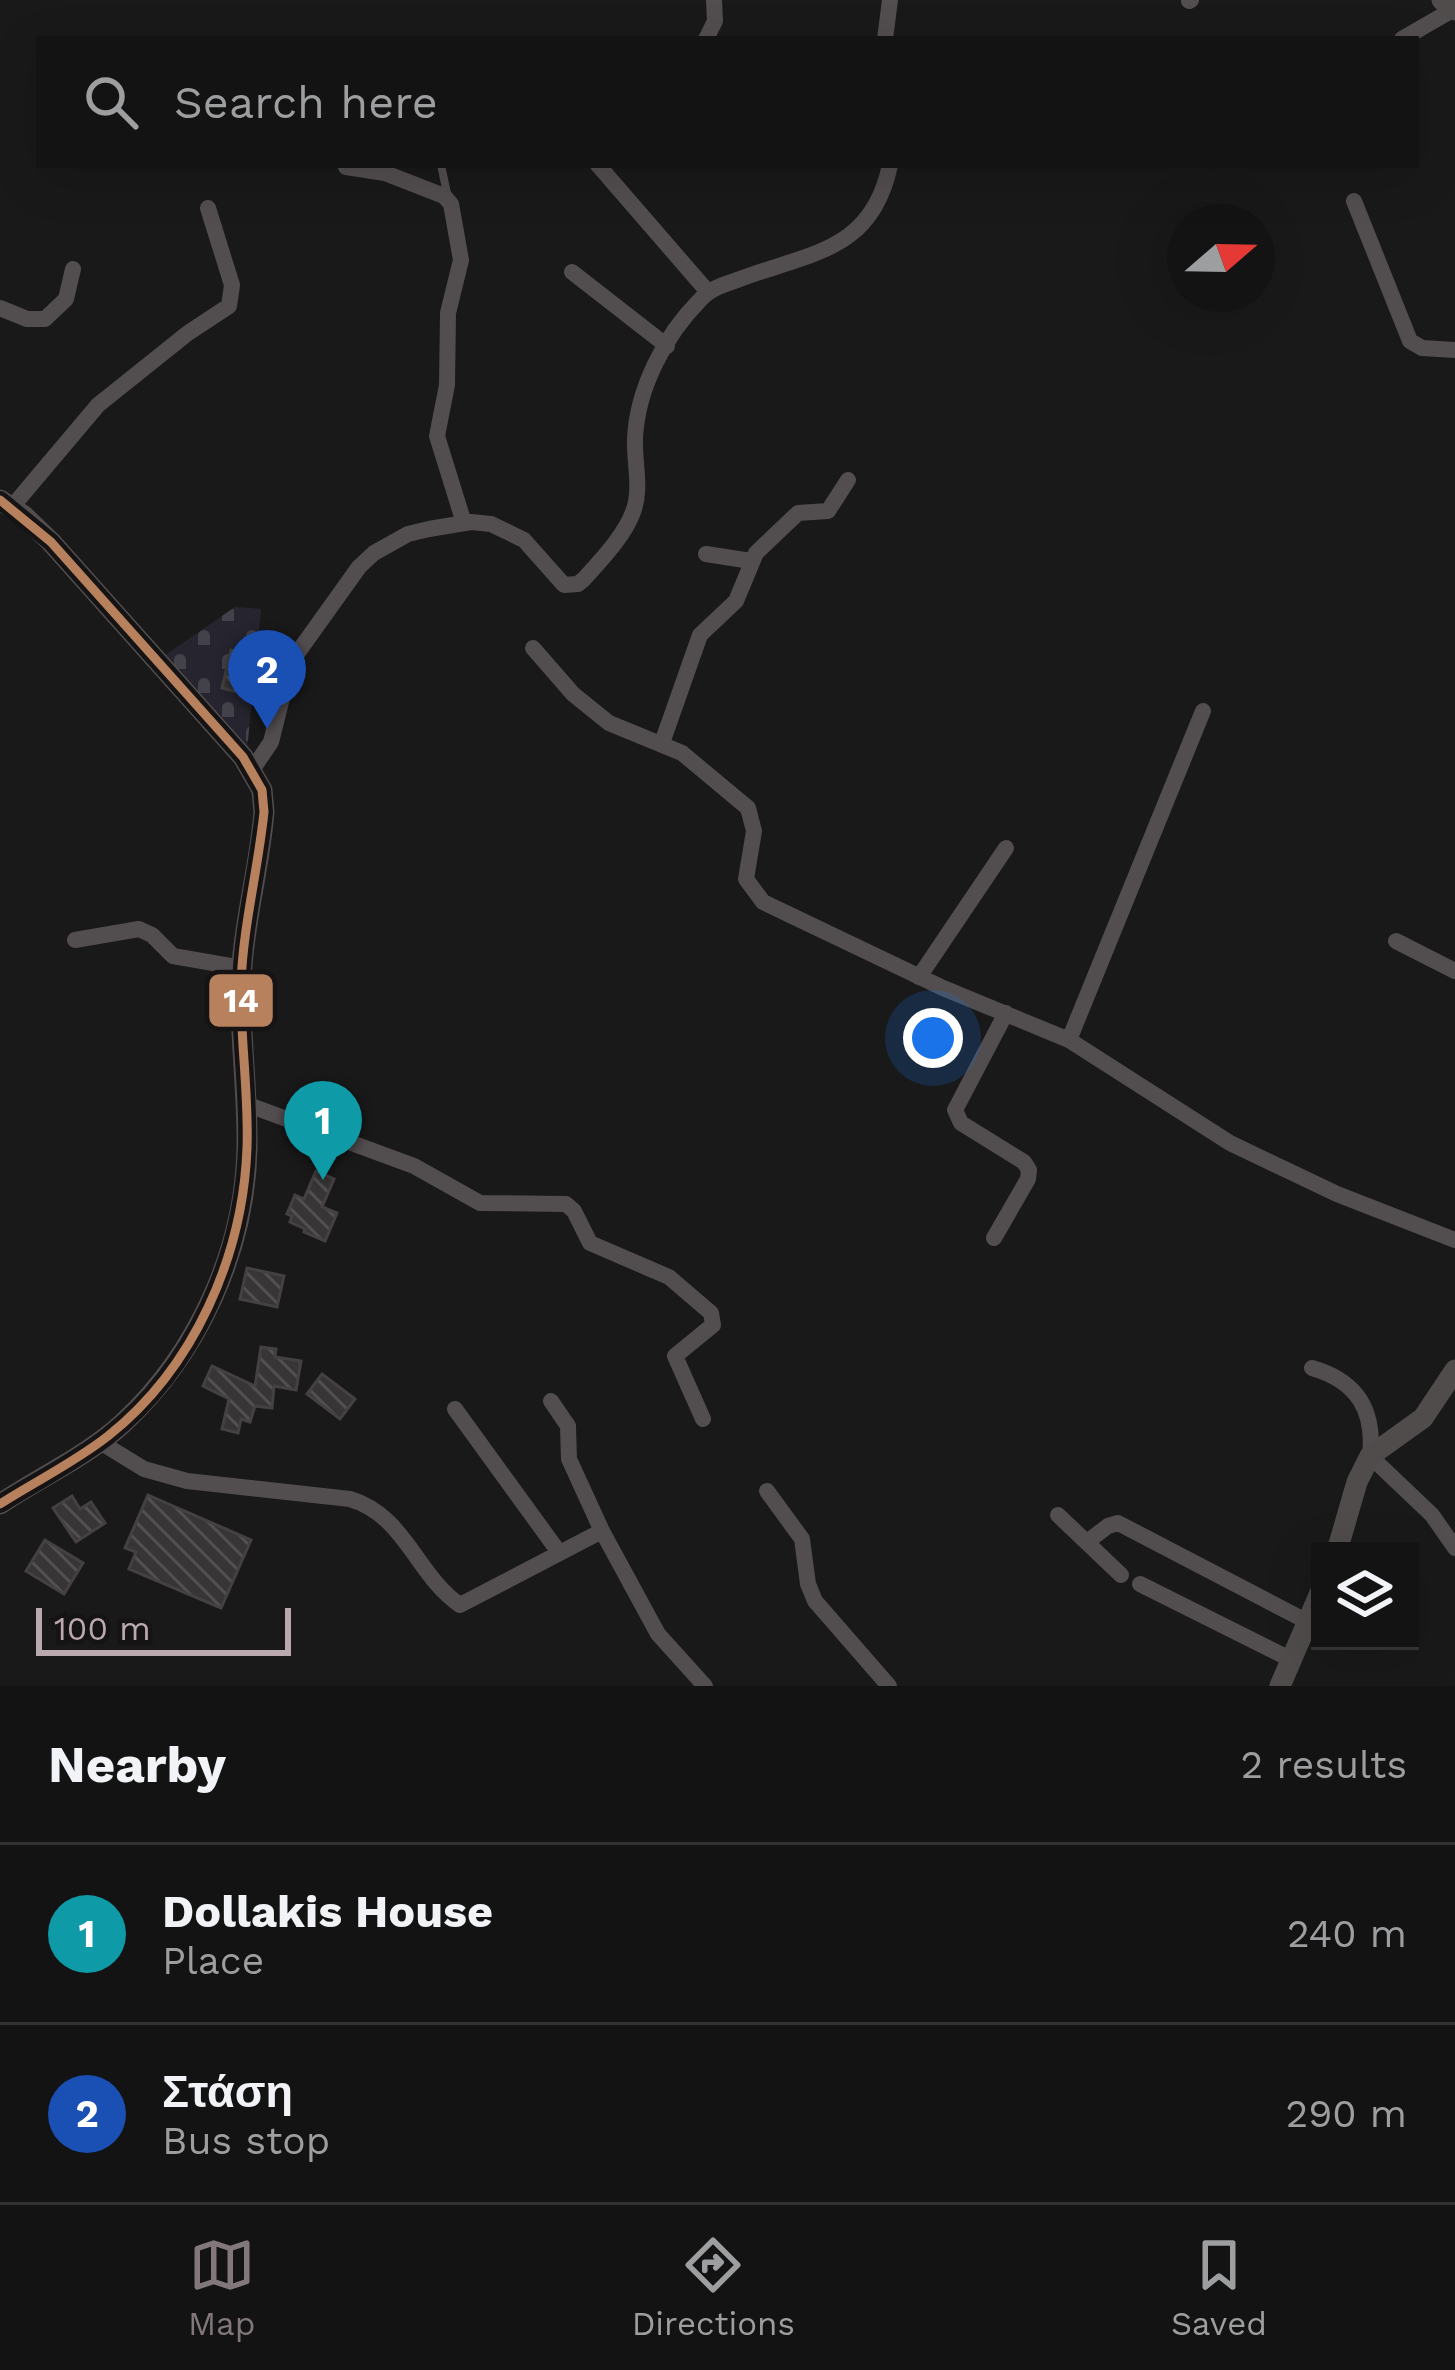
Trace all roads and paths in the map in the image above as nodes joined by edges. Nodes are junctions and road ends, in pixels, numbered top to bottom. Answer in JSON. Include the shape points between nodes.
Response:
{"nodes":[{"id":1,"x":714,"y":0,"type":"edge"},
{"id":2,"x":890,"y":0,"type":"edge"},
{"id":3,"x":1442,"y":0,"type":"edge"},
{"id":4,"x":1455,"y":9,"type":"edge"},
{"id":5,"x":708,"y":36,"type":"edge"},
{"id":6,"x":885,"y":36,"type":"edge"},
{"id":7,"x":1407,"y":36,"type":"edge"},
{"id":8,"x":354,"y":168,"type":"edge"},
{"id":9,"x":442,"y":168,"type":"edge"},
{"id":10,"x":601,"y":168,"type":"edge"},
{"id":11,"x":889,"y":168,"type":"edge"},
{"id":12,"x":448,"y":200,"type":"junction"},
{"id":13,"x":1354,"y":201,"type":"dead end"},
{"id":14,"x":208,"y":208,"type":"dead end"},
{"id":15,"x":73,"y":268,"type":"dead end"},
{"id":16,"x":572,"y":272,"type":"dead end"},
{"id":17,"x":708,"y":292,"type":"junction"},
{"id":18,"x":0,"y":308,"type":"edge"},
{"id":19,"x":668,"y":346,"type":"junction"},
{"id":20,"x":1455,"y":350,"type":"edge"},
{"id":21,"x":848,"y":480,"type":"dead end"},
{"id":22,"x":6,"y":504,"type":"edge"},
{"id":23,"x":464,"y":523,"type":"junction"},
{"id":24,"x":706,"y":554,"type":"dead end"},
{"id":25,"x":751,"y":561,"type":"junction"},
{"id":26,"x":533,"y":648,"type":"dead end"},
{"id":27,"x":1203,"y":711,"type":"dead end"},
{"id":28,"x":662,"y":743,"type":"junction"},
{"id":29,"x":252,"y":770,"type":"junction"},
{"id":30,"x":1006,"y":848,"type":"dead end"},
{"id":31,"x":75,"y":940,"type":"dead end"},
{"id":32,"x":1396,"y":941,"type":"dead end"},
{"id":33,"x":242,"y":968,"type":"junction"},
{"id":34,"x":1455,"y":971,"type":"edge"},
{"id":35,"x":919,"y":977,"type":"junction"},
{"id":36,"x":1006,"y":1013,"type":"junction"},
{"id":37,"x":1069,"y":1040,"type":"junction"},
{"id":38,"x":246,"y":1104,"type":"junction"},
{"id":39,"x":994,"y":1238,"type":"dead end"},
{"id":40,"x":1455,"y":1240,"type":"edge"},
{"id":41,"x":1312,"y":1368,"type":"dead end"},
{"id":42,"x":1455,"y":1370,"type":"edge"},
{"id":43,"x":551,"y":1401,"type":"dead end"},
{"id":44,"x":455,"y":1409,"type":"dead end"},
{"id":45,"x":703,"y":1419,"type":"dead end"},
{"id":46,"x":100,"y":1442,"type":"junction"},
{"id":47,"x":1370,"y":1456,"type":"junction"},
{"id":48,"x":767,"y":1491,"type":"dead end"},
{"id":49,"x":0,"y":1504,"type":"edge"},
{"id":50,"x":1058,"y":1515,"type":"dead end"},
{"id":51,"x":602,"y":1531,"type":"junction"},
{"id":52,"x":1087,"y":1542,"type":"junction"},
{"id":53,"x":1340,"y":1542,"type":"edge"},
{"id":54,"x":1455,"y":1548,"type":"edge"},
{"id":55,"x":558,"y":1551,"type":"junction"},
{"id":56,"x":1121,"y":1575,"type":"dead end"},
{"id":57,"x":1140,"y":1584,"type":"dead end"},
{"id":58,"x":1311,"y":1612,"type":"edge"},
{"id":59,"x":1306,"y":1622,"type":"junction"},
{"id":60,"x":1290,"y":1659,"type":"junction"},
{"id":61,"x":705,"y":1686,"type":"edge"},
{"id":62,"x":889,"y":1686,"type":"edge"},
{"id":63,"x":1280,"y":1686,"type":"edge"}],
"edges":[{"from":1,"to":5,"type":"street"},
{"from":2,"to":6,"type":"street"},
{"from":3,"to":4,"type":"main road"},
{"from":4,"to":7,"type":"street"},
{"from":8,"to":12,"type":"street"},
{"from":9,"to":12,"type":"lane"},
{"from":10,"to":17,"type":"street"},
{"from":11,"to":17,"type":"street","via":[[877,210],[852,235]]},
{"from":12,"to":23,"type":"street","via":[[461,260],[437,436]]},
{"from":13,"to":20,"type":"street","via":[[1410,340],[1422,349]]},
{"from":14,"to":22,"type":"street","via":[[232,285],[230,306],[98,405]]},
{"from":15,"to":18,"type":"street","via":[[66,299],[44,319]]},
{"from":16,"to":19,"type":"street"},
{"from":17,"to":19,"type":"street"},
{"from":19,"to":23,"type":"street","via":[[640,401],[633,513],[584,579],[564,585],[524,540],[491,524]]},
{"from":21,"to":25,"type":"street","via":[[828,511],[796,514]]},
{"from":22,"to":29,"type":"street","via":[[38,528]]},
{"from":23,"to":29,"type":"street","via":[[408,534],[359,567],[291,662],[271,742]]},
{"from":24,"to":25,"type":"street"},
{"from":25,"to":28,"type":"street","via":[[736,601],[700,635]]},
{"from":26,"to":28,"type":"street","via":[[609,723]]},
{"from":27,"to":37,"type":"street"},
{"from":28,"to":35,"type":"street","via":[[748,808],[754,831],[746,879],[763,902]]},
{"from":29,"to":33,"type":"street","via":[[265,812]]},
{"from":30,"to":35,"type":"street"},
{"from":31,"to":33,"type":"street","via":[[139,929],[173,956]]},
{"from":32,"to":34,"type":"street"},
{"from":33,"to":38,"type":"street"},
{"from":35,"to":36,"type":"street"},
{"from":36,"to":37,"type":"street"},
{"from":36,"to":39,"type":"street","via":[[955,1110],[961,1123],[1029,1170]]},
{"from":37,"to":40,"type":"street","via":[[1230,1143]]},
{"from":38,"to":45,"type":"street","via":[[414,1166],[480,1203],[566,1204],[590,1243],[669,1277],[711,1313],[713,1325],[675,1356]]},
{"from":38,"to":46,"type":"street","via":[[243,1205],[207,1310],[167,1374]]},
{"from":41,"to":47,"type":"street","via":[[1340,1377],[1357,1397],[1371,1423]]},
{"from":42,"to":47,"type":"main road","via":[[1423,1418]]},
{"from":43,"to":51,"type":"street","via":[[568,1426],[569,1459]]},
{"from":44,"to":55,"type":"street"},
{"from":46,"to":49,"type":"street"},
{"from":46,"to":55,"type":"street","via":[[164,1476],[367,1505],[460,1605]]},
{"from":47,"to":53,"type":"main road"},
{"from":47,"to":54,"type":"street","via":[[1432,1514]]},
{"from":48,"to":62,"type":"street","via":[[802,1539],[815,1601]]},
{"from":50,"to":52,"type":"street"},
{"from":51,"to":55,"type":"street"},
{"from":51,"to":61,"type":"street","via":[[658,1634]]},
{"from":52,"to":56,"type":"street"},
{"from":52,"to":59,"type":"street","via":[[1118,1523]]},
{"from":57,"to":60,"type":"street"},
{"from":58,"to":59,"type":"main road"},
{"from":59,"to":60,"type":"main road"},
{"from":60,"to":63,"type":"main road"}]}
